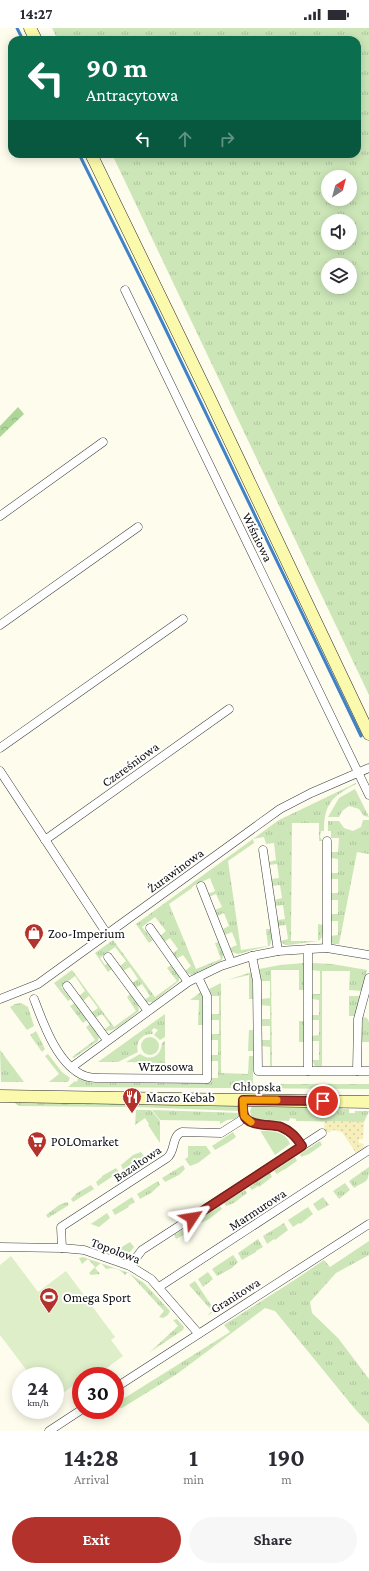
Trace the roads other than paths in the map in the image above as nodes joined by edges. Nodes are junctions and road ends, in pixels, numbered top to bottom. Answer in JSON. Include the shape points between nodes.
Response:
{"nodes":[{"id":1,"x":93,"y":158,"type":"edge"},
{"id":2,"x":125,"y":290,"type":"dead end"},
{"id":3,"x":103,"y":442,"type":"dead end"},
{"id":4,"x":0,"y":516,"type":"edge"},
{"id":5,"x":138,"y":527,"type":"dead end"},
{"id":6,"x":183,"y":619,"type":"dead end"},
{"id":7,"x":0,"y":624,"type":"edge"},
{"id":8,"x":229,"y":709,"type":"dead end"},
{"id":9,"x":369,"y":734,"type":"edge"},
{"id":10,"x":0,"y":748,"type":"edge"},
{"id":11,"x":369,"y":768,"type":"edge"},
{"id":12,"x":0,"y":771,"type":"edge"},
{"id":13,"x":358,"y":772,"type":"junction"},
{"id":14,"x":369,"y":795,"type":"edge"},
{"id":15,"x":46,"y":840,"type":"junction"},
{"id":16,"x":327,"y":841,"type":"dead end"},
{"id":17,"x":263,"y":850,"type":"dead end"},
{"id":18,"x":201,"y":886,"type":"dead end"},
{"id":19,"x":150,"y":928,"type":"dead end"},
{"id":20,"x":107,"y":934,"type":"junction"},
{"id":21,"x":327,"y":948,"type":"junction"},
{"id":22,"x":308,"y":949,"type":"junction"},
{"id":23,"x":278,"y":950,"type":"junction"},
{"id":24,"x":369,"y":955,"type":"edge"},
{"id":25,"x":252,"y":956,"type":"junction"},
{"id":26,"x":108,"y":957,"type":"dead end"},
{"id":27,"x":232,"y":962,"type":"junction"},
{"id":28,"x":198,"y":977,"type":"junction"},
{"id":29,"x":369,"y":978,"type":"edge"},
{"id":30,"x":188,"y":982,"type":"junction"},
{"id":31,"x":67,"y":986,"type":"dead end"},
{"id":32,"x":0,"y":999,"type":"edge"},
{"id":33,"x":34,"y":999,"type":"dead end"},
{"id":34,"x":148,"y":1011,"type":"junction"},
{"id":35,"x":107,"y":1040,"type":"junction"},
{"id":36,"x":72,"y":1067,"type":"junction"},
{"id":37,"x":308,"y":1071,"type":"junction"},
{"id":38,"x":358,"y":1071,"type":"junction"},
{"id":39,"x":369,"y":1071,"type":"edge"},
{"id":40,"x":0,"y":1096,"type":"edge"},
{"id":41,"x":243,"y":1100,"type":"junction"},
{"id":42,"x":369,"y":1102,"type":"edge"},
{"id":43,"x":244,"y":1116,"type":"junction"},
{"id":44,"x":322,"y":1133,"type":"dead end"},
{"id":45,"x":302,"y":1146,"type":"junction"},
{"id":46,"x":369,"y":1150,"type":"edge"},
{"id":47,"x":369,"y":1224,"type":"edge"},
{"id":48,"x":0,"y":1247,"type":"edge"},
{"id":49,"x":62,"y":1248,"type":"junction"},
{"id":50,"x":130,"y":1266,"type":"junction"},
{"id":51,"x":159,"y":1287,"type":"junction"},
{"id":52,"x":198,"y":1333,"type":"junction"},
{"id":53,"x":124,"y":1382,"type":"edge"},
{"id":54,"x":72,"y":1416,"type":"edge"},
{"id":55,"x":49,"y":1431,"type":"edge"}],
"edges":[{"from":1,"to":9,"type":"street"},
{"from":2,"to":13,"type":"street","name":"Wiśniowa"},
{"from":3,"to":4,"type":"street"},
{"from":5,"to":7,"type":"street"},
{"from":6,"to":10,"type":"street"},
{"from":8,"to":15,"type":"street","name":"Czereśniowa"},
{"from":11,"to":13,"type":"street","name":"Żurawinowa"},
{"from":12,"to":15,"type":"street"},
{"from":13,"to":14,"type":"street","name":"Wiśniowa"},
{"from":13,"to":20,"type":"street","name":"Żurawinowa","via":[[280,810]]},
{"from":15,"to":20,"type":"street"},
{"from":16,"to":21,"type":"street"},
{"from":17,"to":23,"type":"street"},
{"from":18,"to":27,"type":"street"},
{"from":19,"to":30,"type":"street"},
{"from":20,"to":32,"type":"street","name":"Żurawinowa","via":[[38,984]]},
{"from":21,"to":22,"type":"street"},
{"from":21,"to":24,"type":"street"},
{"from":22,"to":23,"type":"street"},
{"from":22,"to":37,"type":"street"},
{"from":23,"to":25,"type":"street"},
{"from":25,"to":27,"type":"street"},
{"from":25,"to":37,"type":"street","via":[[257,981],[258,1071]]},
{"from":26,"to":34,"type":"street"},
{"from":27,"to":28,"type":"street"},
{"from":28,"to":30,"type":"street"},
{"from":28,"to":36,"type":"street","name":"Wrzosowa","via":[[207,996],[207,1078],[96,1078],[84,1076]]},
{"from":29,"to":38,"type":"street","via":[[358,1019]]},
{"from":30,"to":34,"type":"street"},
{"from":31,"to":35,"type":"street"},
{"from":33,"to":36,"type":"street","name":"Wrzosowa","via":[[49,1039]]},
{"from":34,"to":35,"type":"street"},
{"from":35,"to":36,"type":"street"},
{"from":37,"to":38,"type":"street"},
{"from":38,"to":39,"type":"street"},
{"from":40,"to":41,"type":"street","name":"Chłopska"},
{"from":41,"to":42,"type":"street","name":"Chłopska"},
{"from":41,"to":43,"type":"street"},
{"from":43,"to":45,"type":"street","via":[[261,1126],[275,1126],[287,1130]]},
{"from":43,"to":49,"type":"street","name":"Bazaltowa","via":[[221,1133],[179,1134],[169,1156],[61,1227]]},
{"from":44,"to":45,"type":"street"},
{"from":45,"to":50,"type":"street","via":[[142,1250]]},
{"from":46,"to":51,"type":"street","name":"Marmurowa"},
{"from":47,"to":52,"type":"street","name":"Granitowa"},
{"from":48,"to":49,"type":"street","name":"Topolowa"},
{"from":49,"to":50,"type":"street","name":"Topolowa","via":[[84,1250]]},
{"from":50,"to":51,"type":"street","name":"Topolowa"},
{"from":51,"to":52,"type":"street","name":"Topolowa"},
{"from":52,"to":53,"type":"street","name":"Granitowa"},
{"from":54,"to":55,"type":"street"}]}
